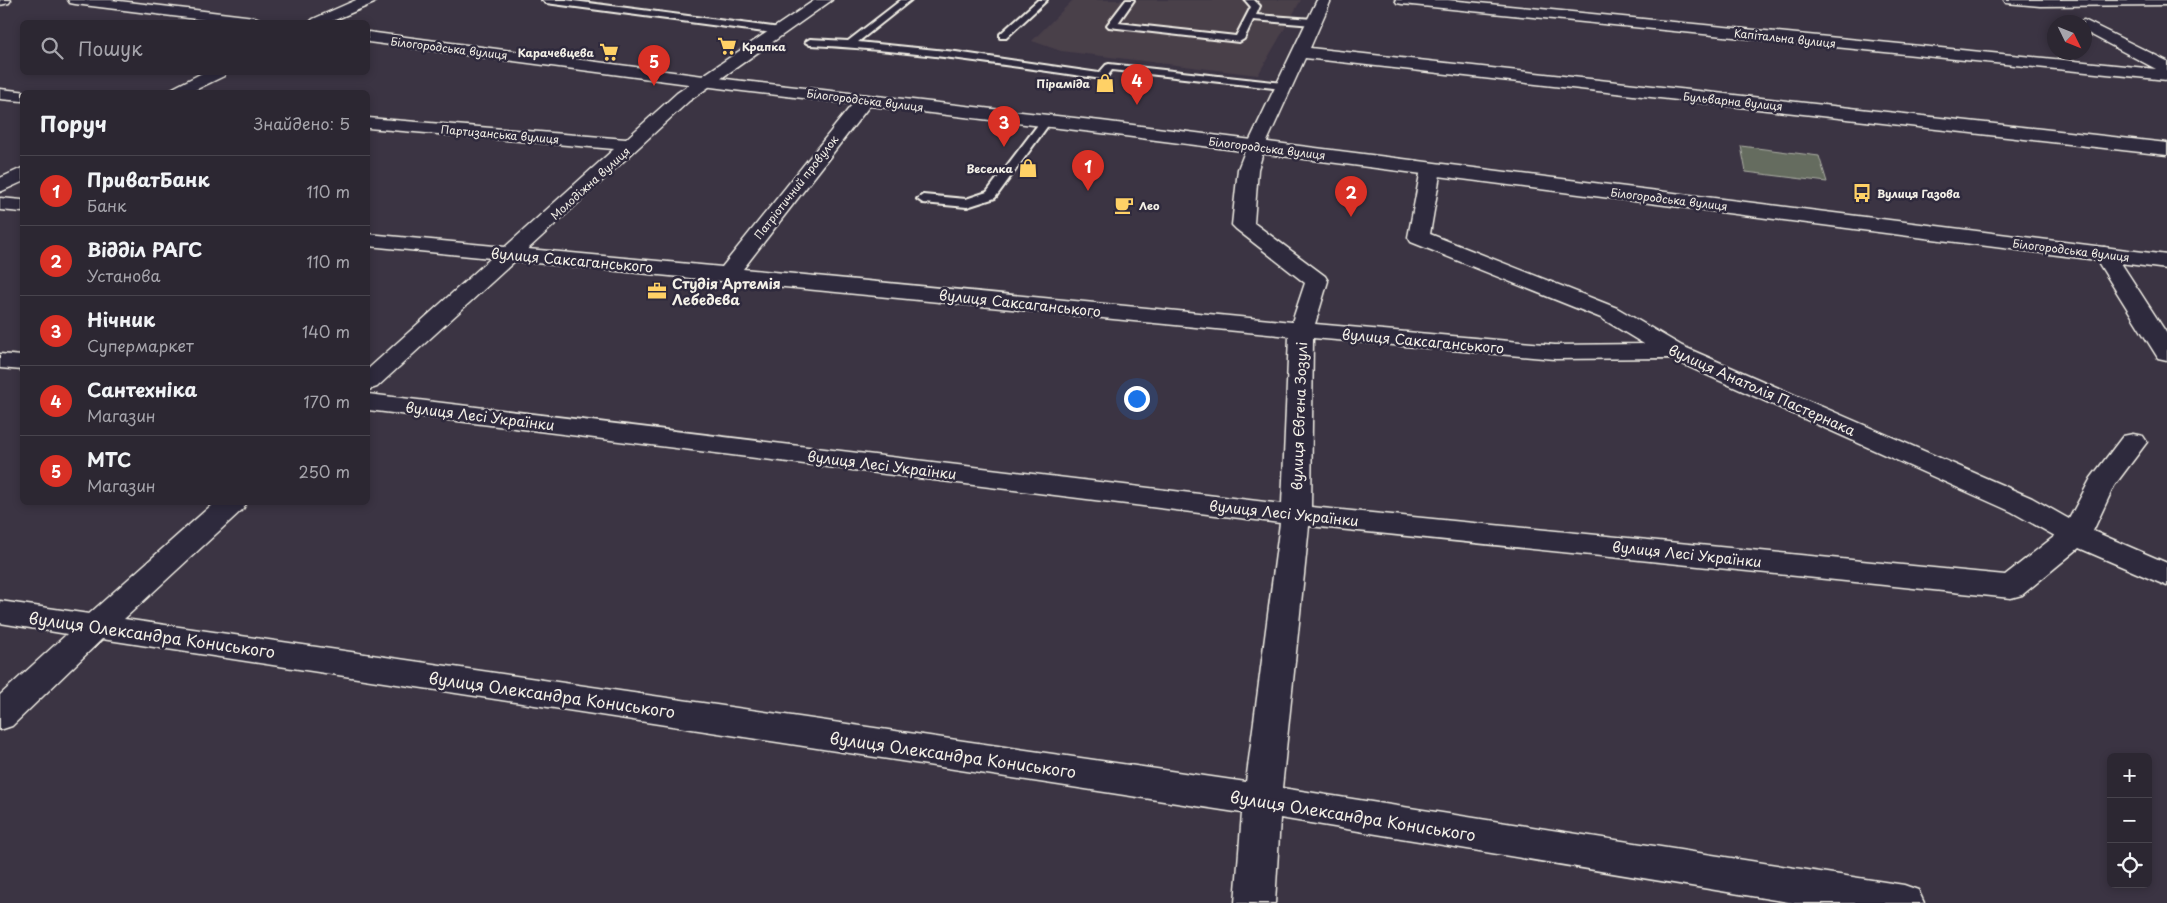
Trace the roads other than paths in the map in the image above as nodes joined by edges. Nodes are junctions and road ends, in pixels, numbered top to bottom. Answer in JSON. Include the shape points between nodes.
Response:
{"nodes":[{"id":1,"x":4,"y":0,"type":"edge"},
{"id":2,"x":75,"y":0,"type":"edge"},
{"id":3,"x":369,"y":0,"type":"edge"},
{"id":4,"x":546,"y":0,"type":"edge"},
{"id":5,"x":825,"y":0,"type":"edge"},
{"id":6,"x":906,"y":0,"type":"edge"},
{"id":7,"x":1042,"y":0,"type":"edge"},
{"id":8,"x":1130,"y":0,"type":"edge"},
{"id":9,"x":1249,"y":0,"type":"edge"},
{"id":10,"x":1324,"y":0,"type":"edge"},
{"id":11,"x":1402,"y":0,"type":"edge"},
{"id":12,"x":2011,"y":0,"type":"edge"},
{"id":13,"x":0,"y":1,"type":"edge"},
{"id":14,"x":2038,"y":1,"type":"edge"},
{"id":15,"x":2167,"y":1,"type":"edge"},
{"id":16,"x":2065,"y":15,"type":"edge"},
{"id":17,"x":1252,"y":17,"type":"junction"},
{"id":18,"x":238,"y":20,"type":"edge"},
{"id":19,"x":323,"y":20,"type":"edge"},
{"id":20,"x":1313,"y":22,"type":"junction"},
{"id":21,"x":2092,"y":29,"type":"edge"},
{"id":22,"x":780,"y":31,"type":"junction"},
{"id":23,"x":1004,"y":36,"type":"dead end"},
{"id":24,"x":370,"y":37,"type":"edge"},
{"id":25,"x":810,"y":42,"type":"dead end"},
{"id":26,"x":851,"y":43,"type":"junction"},
{"id":27,"x":1299,"y":52,"type":"junction"},
{"id":28,"x":2163,"y":64,"type":"edge"},
{"id":29,"x":212,"y":75,"type":"edge"},
{"id":30,"x":2167,"y":75,"type":"edge"},
{"id":31,"x":706,"y":81,"type":"junction"},
{"id":32,"x":1282,"y":86,"type":"junction"},
{"id":33,"x":183,"y":90,"type":"edge"},
{"id":34,"x":0,"y":94,"type":"edge"},
{"id":35,"x":20,"y":96,"type":"edge"},
{"id":36,"x":865,"y":100,"type":"junction"},
{"id":37,"x":1047,"y":120,"type":"junction"},
{"id":38,"x":370,"y":123,"type":"edge"},
{"id":39,"x":632,"y":145,"type":"junction"},
{"id":40,"x":1256,"y":146,"type":"junction"},
{"id":41,"x":2167,"y":149,"type":"edge"},
{"id":42,"x":1431,"y":169,"type":"junction"},
{"id":43,"x":20,"y":175,"type":"edge"},
{"id":44,"x":0,"y":186,"type":"edge"},
{"id":45,"x":923,"y":199,"type":"dead end"},
{"id":46,"x":0,"y":204,"type":"edge"},
{"id":47,"x":20,"y":206,"type":"edge"},
{"id":48,"x":370,"y":240,"type":"edge"},
{"id":49,"x":510,"y":254,"type":"junction"},
{"id":50,"x":2104,"y":254,"type":"junction"},
{"id":51,"x":2167,"y":262,"type":"edge"},
{"id":52,"x":728,"y":274,"type":"junction"},
{"id":53,"x":1301,"y":330,"type":"junction"},
{"id":54,"x":1673,"y":351,"type":"junction"},
{"id":55,"x":2167,"y":353,"type":"edge"},
{"id":56,"x":0,"y":361,"type":"edge"},
{"id":57,"x":20,"y":363,"type":"edge"},
{"id":58,"x":370,"y":380,"type":"edge"},
{"id":59,"x":370,"y":402,"type":"edge"},
{"id":60,"x":2133,"y":442,"type":"dead end"},
{"id":61,"x":230,"y":505,"type":"edge"},
{"id":62,"x":1296,"y":515,"type":"junction"},
{"id":63,"x":2076,"y":535,"type":"junction"},
{"id":64,"x":2167,"y":574,"type":"edge"},
{"id":65,"x":0,"y":612,"type":"edge"},
{"id":66,"x":96,"y":626,"type":"junction"},
{"id":67,"x":0,"y":716,"type":"edge"},
{"id":68,"x":1262,"y":800,"type":"junction"},
{"id":69,"x":1255,"y":903,"type":"edge"},
{"id":70,"x":1904,"y":903,"type":"edge"}],
"edges":[{"from":1,"to":13,"type":"street"},
{"from":2,"to":18,"type":"street"},
{"from":3,"to":19,"type":"street"},
{"from":4,"to":22,"type":"lane"},
{"from":5,"to":22,"type":"street","name":"Молодіжна вулиця"},
{"from":6,"to":26,"type":"lane"},
{"from":7,"to":23,"type":"lane"},
{"from":8,"to":17,"type":"lane","via":[[1112,25],[1239,39]]},
{"from":9,"to":17,"type":"lane","via":[[1256,6]]},
{"from":10,"to":20,"type":"street"},
{"from":11,"to":30,"type":"street","name":"Капітальна вулиця"},
{"from":12,"to":14,"type":"street"},
{"from":14,"to":15,"type":"street"},
{"from":14,"to":16,"type":"street"},
{"from":17,"to":20,"type":"lane"},
{"from":20,"to":27,"type":"street"},
{"from":21,"to":28,"type":"street"},
{"from":22,"to":31,"type":"street","name":"Молодіжна вулиця"},
{"from":24,"to":31,"type":"street","name":"Білогородська вулиця"},
{"from":25,"to":26,"type":"lane"},
{"from":26,"to":32,"type":"lane","via":[[1102,76],[1109,67]]},
{"from":27,"to":32,"type":"street"},
{"from":27,"to":41,"type":"street","name":"Бульварна вулиця"},
{"from":29,"to":33,"type":"street"},
{"from":31,"to":36,"type":"street","name":"Білогородська вулиця"},
{"from":31,"to":39,"type":"street","name":"Молодіжна вулиця"},
{"from":32,"to":40,"type":"street"},
{"from":34,"to":35,"type":"street"},
{"from":36,"to":37,"type":"street","name":"Білогородська вулиця"},
{"from":36,"to":52,"type":"street","name":"Патріотичний провулок"},
{"from":37,"to":40,"type":"street","name":"Білогородська вулиця"},
{"from":37,"to":45,"type":"lane","via":[[991,195],[967,203]]},
{"from":38,"to":39,"type":"street","name":"Партизанська вулиця"},
{"from":39,"to":49,"type":"street","name":"Молодіжна вулиця"},
{"from":40,"to":42,"type":"street","name":"Білогородська вулиця"},
{"from":40,"to":53,"type":"street","name":"вулиця Євгена Зозулі","via":[[1248,169],[1243,225],[1317,281]]},
{"from":42,"to":50,"type":"street","name":"Білогородська вулиця"},
{"from":42,"to":54,"type":"street","name":"вулиця Анатолія Пастернака","via":[[1419,237],[1609,313]]},
{"from":43,"to":44,"type":"street"},
{"from":46,"to":47,"type":"street"},
{"from":48,"to":49,"type":"street","name":"вулиця Саксаганського"},
{"from":49,"to":52,"type":"street","name":"вулиця Саксаганського"},
{"from":49,"to":58,"type":"street","name":"Молодіжна вулиця"},
{"from":50,"to":51,"type":"street","name":"Білогородська вулиця"},
{"from":50,"to":55,"type":"street"},
{"from":52,"to":53,"type":"street","name":"вулиця Саксаганського"},
{"from":53,"to":54,"type":"street","name":"вулиця Саксаганського","via":[[1555,352]]},
{"from":53,"to":62,"type":"street","name":"вулиця Євгена Зозулі"},
{"from":54,"to":63,"type":"street","name":"вулиця Анатолія Пастернака","via":[[2022,505]]},
{"from":56,"to":57,"type":"street"},
{"from":59,"to":62,"type":"street","name":"вулиця Лесі Українки"},
{"from":60,"to":63,"type":"street","name":"вулиця Лесі Українки","via":[[2101,484]]},
{"from":61,"to":66,"type":"street"},
{"from":62,"to":63,"type":"street","name":"вулиця Лесі Українки","via":[[2011,587]]},
{"from":62,"to":68,"type":"street","name":"вулиця Євгена Зозулі"},
{"from":63,"to":64,"type":"street","name":"вулиця Анатолія Пастернака"},
{"from":65,"to":66,"type":"street","name":"вулиця Олександра Кониського"},
{"from":66,"to":67,"type":"street"},
{"from":66,"to":68,"type":"street","name":"вулиця Олександра Кониського"},
{"from":68,"to":69,"type":"street","name":"вулиця Євгена Зозулі"},
{"from":68,"to":70,"type":"street","name":"вулиця Олександра Кониського"}]}
